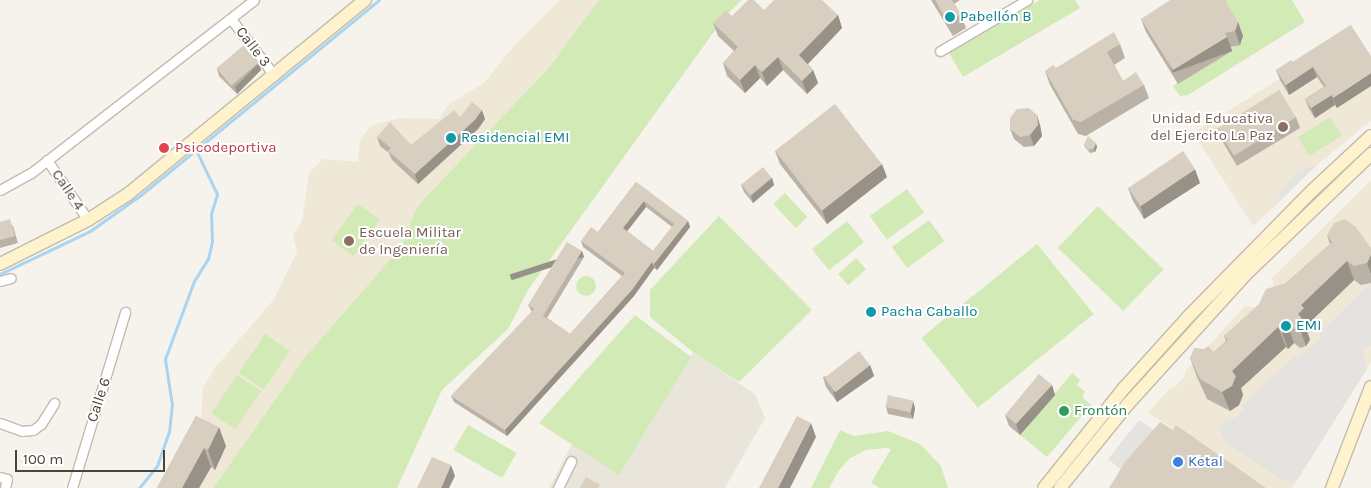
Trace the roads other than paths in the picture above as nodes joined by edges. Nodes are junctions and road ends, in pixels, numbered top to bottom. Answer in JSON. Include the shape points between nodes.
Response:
{"nodes":[{"id":1,"x":254,"y":0,"type":"edge"},
{"id":2,"x":365,"y":0,"type":"edge"},
{"id":3,"x":1027,"y":0,"type":"edge"},
{"id":4,"x":231,"y":19,"type":"junction"},
{"id":5,"x":940,"y":51,"type":"dead end"},
{"id":6,"x":274,"y":75,"type":"junction"},
{"id":7,"x":1371,"y":136,"type":"edge"},
{"id":8,"x":1371,"y":154,"type":"edge"},
{"id":9,"x":47,"y":160,"type":"junction"},
{"id":10,"x":0,"y":190,"type":"edge"},
{"id":11,"x":1312,"y":200,"type":"junction"},
{"id":12,"x":88,"y":220,"type":"junction"},
{"id":13,"x":0,"y":264,"type":"edge"},
{"id":14,"x":11,"y":278,"type":"dead end"},
{"id":15,"x":0,"y":281,"type":"edge"},
{"id":16,"x":125,"y":312,"type":"dead end"},
{"id":17,"x":1371,"y":387,"type":"edge"},
{"id":18,"x":1122,"y":400,"type":"junction"},
{"id":19,"x":54,"y":403,"type":"dead end"},
{"id":20,"x":0,"y":423,"type":"edge"},
{"id":21,"x":571,"y":460,"type":"dead end"},
{"id":22,"x":72,"y":488,"type":"edge"},
{"id":23,"x":558,"y":488,"type":"edge"},
{"id":24,"x":1044,"y":488,"type":"edge"},
{"id":25,"x":1060,"y":488,"type":"edge"},
{"id":26,"x":1332,"y":488,"type":"edge"}],
"edges":[{"from":1,"to":4,"type":"street"},
{"from":2,"to":6,"type":"main road"},
{"from":3,"to":5,"type":"street"},
{"from":4,"to":6,"type":"street","name":"Calle 3"},
{"from":4,"to":9,"type":"street"},
{"from":6,"to":12,"type":"main road","via":[[128,194]]},
{"from":7,"to":11,"type":"main road"},
{"from":8,"to":11,"type":"main road"},
{"from":9,"to":10,"type":"street","via":[[32,173]]},
{"from":9,"to":12,"type":"street","name":"Calle 4"},
{"from":11,"to":18,"type":"main road","via":[[1188,317]]},
{"from":12,"to":13,"type":"main road"},
{"from":14,"to":15,"type":"street"},
{"from":16,"to":22,"type":"street","name":"Calle 6"},
{"from":17,"to":26,"type":"main road"},
{"from":18,"to":24,"type":"main road"},
{"from":18,"to":25,"type":"main road"},
{"from":19,"to":20,"type":"street","via":[[41,424],[33,430],[22,431]]},
{"from":21,"to":23,"type":"street"}]}
